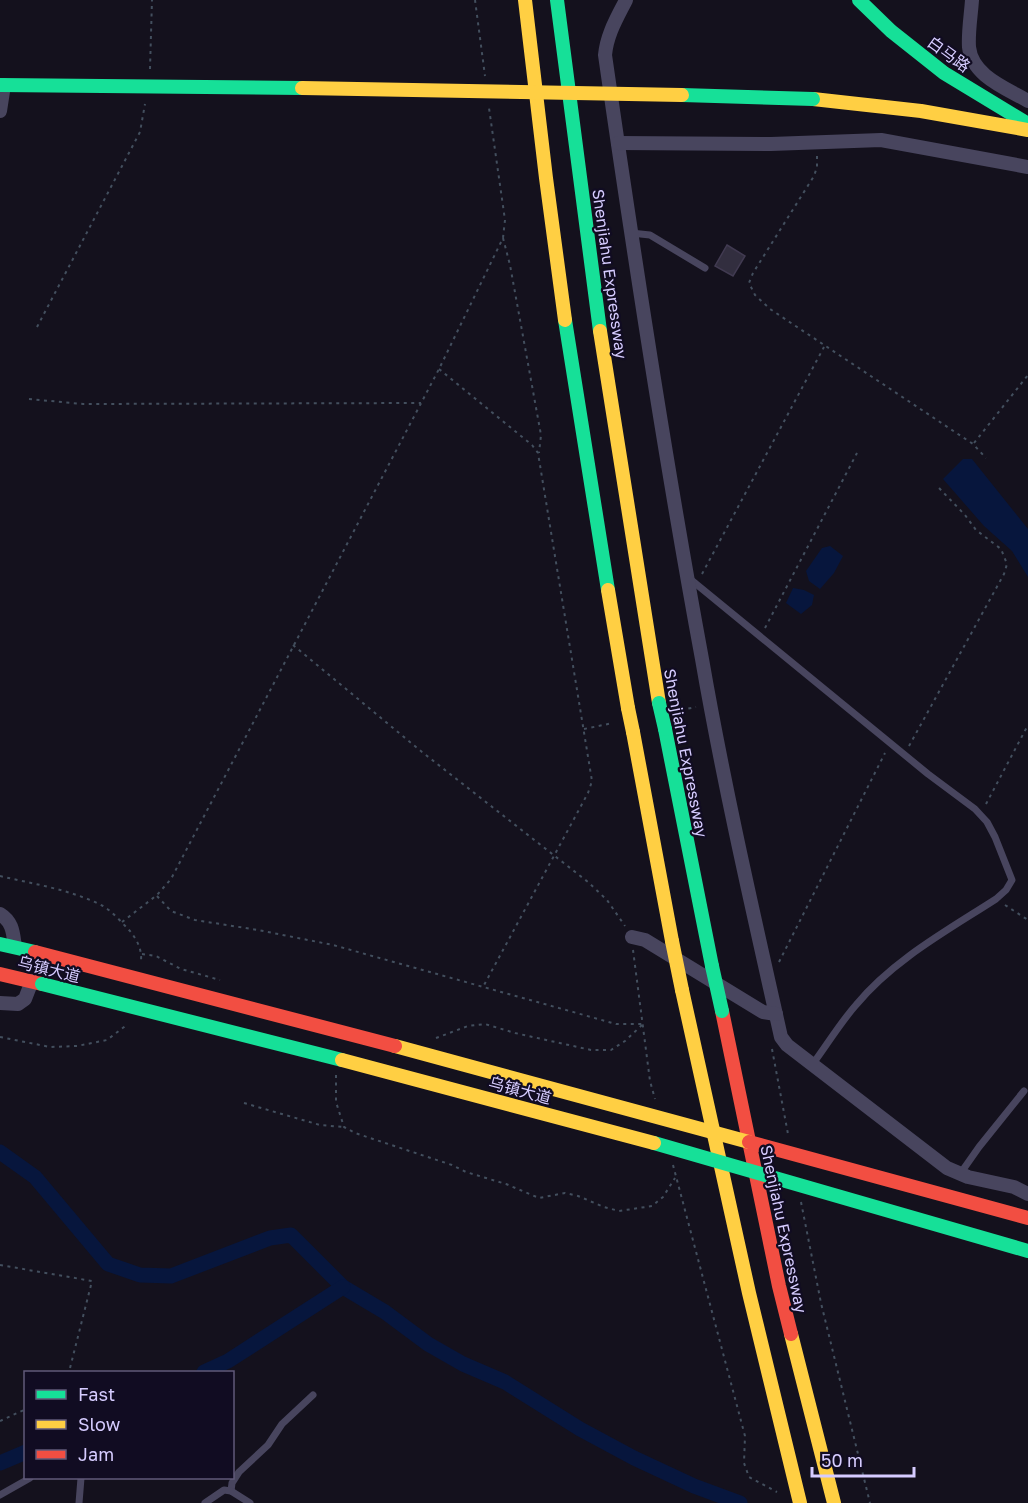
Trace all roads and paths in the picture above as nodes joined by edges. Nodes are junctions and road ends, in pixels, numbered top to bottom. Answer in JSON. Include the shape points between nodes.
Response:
{"nodes":[{"id":1,"x":152,"y":0,"type":"edge"},
{"id":2,"x":475,"y":0,"type":"edge"},
{"id":3,"x":525,"y":0,"type":"edge"},
{"id":4,"x":557,"y":0,"type":"edge"},
{"id":5,"x":626,"y":0,"type":"edge"},
{"id":6,"x":859,"y":0,"type":"edge"},
{"id":7,"x":972,"y":0,"type":"edge"},
{"id":8,"x":485,"y":78,"type":"dead end"},
{"id":9,"x":2,"y":85,"type":"edge"},
{"id":10,"x":149,"y":85,"type":"junction"},
{"id":11,"x":1028,"y":101,"type":"edge"},
{"id":12,"x":488,"y":102,"type":"dead end"},
{"id":13,"x":0,"y":111,"type":"edge"},
{"id":14,"x":1028,"y":124,"type":"edge"},
{"id":15,"x":1028,"y":130,"type":"edge"},
{"id":16,"x":816,"y":142,"type":"junction"},
{"id":17,"x":618,"y":143,"type":"junction"},
{"id":18,"x":1028,"y":167,"type":"edge"},
{"id":19,"x":631,"y":233,"type":"junction"},
{"id":20,"x":503,"y":238,"type":"junction"},
{"id":21,"x":705,"y":268,"type":"dead end"},
{"id":22,"x":37,"y":327,"type":"dead end"},
{"id":23,"x":825,"y":346,"type":"junction"},
{"id":24,"x":439,"y":369,"type":"junction"},
{"id":25,"x":1028,"y":375,"type":"edge"},
{"id":26,"x":29,"y":399,"type":"dead end"},
{"id":27,"x":421,"y":403,"type":"junction"},
{"id":28,"x":973,"y":444,"type":"junction"},
{"id":29,"x":538,"y":453,"type":"junction"},
{"id":30,"x":857,"y":453,"type":"dead end"},
{"id":31,"x":986,"y":458,"type":"dead end"},
{"id":32,"x":939,"y":488,"type":"dead end"},
{"id":33,"x":692,"y":581,"type":"junction"},
{"id":34,"x":761,"y":636,"type":"junction"},
{"id":35,"x":293,"y":645,"type":"junction"},
{"id":36,"x":1028,"y":725,"type":"edge"},
{"id":37,"x":891,"y":742,"type":"junction"},
{"id":38,"x":904,"y":754,"type":"junction"},
{"id":39,"x":980,"y":814,"type":"junction"},
{"id":40,"x":554,"y":855,"type":"junction"},
{"id":41,"x":157,"y":895,"type":"junction"},
{"id":42,"x":996,"y":899,"type":"junction"},
{"id":43,"x":0,"y":914,"type":"edge"},
{"id":44,"x":1028,"y":920,"type":"edge"},
{"id":45,"x":122,"y":922,"type":"dead end"},
{"id":46,"x":632,"y":937,"type":"junction"},
{"id":47,"x":0,"y":944,"type":"edge"},
{"id":48,"x":15,"y":947,"type":"junction"},
{"id":49,"x":142,"y":954,"type":"dead end"},
{"id":50,"x":777,"y":966,"type":"dead end"},
{"id":51,"x":0,"y":974,"type":"edge"},
{"id":52,"x":227,"y":982,"type":"dead end"},
{"id":53,"x":37,"y":983,"type":"junction"},
{"id":54,"x":483,"y":987,"type":"junction"},
{"id":55,"x":0,"y":1004,"type":"edge"},
{"id":56,"x":776,"y":1014,"type":"junction"},
{"id":57,"x":643,"y":1024,"type":"junction"},
{"id":58,"x":781,"y":1037,"type":"junction"},
{"id":59,"x":435,"y":1038,"type":"dead end"},
{"id":60,"x":812,"y":1065,"type":"junction"},
{"id":61,"x":337,"y":1067,"type":"dead end"},
{"id":62,"x":1024,"y":1091,"type":"dead end"},
{"id":63,"x":656,"y":1102,"type":"dead end"},
{"id":64,"x":244,"y":1104,"type":"dead end"},
{"id":65,"x":344,"y":1127,"type":"junction"},
{"id":66,"x":789,"y":1142,"type":"dead end"},
{"id":67,"x":673,"y":1166,"type":"dead end"},
{"id":68,"x":960,"y":1174,"type":"junction"},
{"id":69,"x":675,"y":1176,"type":"junction"},
{"id":70,"x":1028,"y":1194,"type":"edge"},
{"id":71,"x":801,"y":1200,"type":"dead end"},
{"id":72,"x":1028,"y":1218,"type":"edge"},
{"id":73,"x":1028,"y":1251,"type":"edge"},
{"id":74,"x":0,"y":1265,"type":"edge"},
{"id":75,"x":69,"y":1371,"type":"edge"},
{"id":76,"x":313,"y":1395,"type":"dead end"},
{"id":77,"x":24,"y":1410,"type":"edge"},
{"id":78,"x":0,"y":1421,"type":"edge"},
{"id":79,"x":28,"y":1479,"type":"edge"},
{"id":80,"x":81,"y":1479,"type":"edge"},
{"id":81,"x":231,"y":1491,"type":"junction"},
{"id":82,"x":777,"y":1492,"type":"dead end"},
{"id":83,"x":0,"y":1495,"type":"edge"},
{"id":84,"x":798,"y":1496,"type":"edge"},
{"id":85,"x":78,"y":1503,"type":"edge"},
{"id":86,"x":205,"y":1503,"type":"edge"},
{"id":87,"x":250,"y":1503,"type":"edge"},
{"id":88,"x":834,"y":1503,"type":"edge"},
{"id":89,"x":870,"y":1503,"type":"edge"}],
"edges":[{"from":1,"to":10,"type":"path"},
{"from":2,"to":8,"type":"path"},
{"from":3,"to":84,"type":"main road","bridge":true,"via":[[567,325],[628,708],[682,990]]},
{"from":4,"to":88,"type":"main road","name":"Shenjiahu Expressway","bridge":true,"via":[[615,435],[659,703],[779,1286]]},
{"from":5,"to":17,"type":"street","via":[[610,32],[605,55]]},
{"from":6,"to":14,"type":"main road","name":"白马路","via":[[944,73]]},
{"from":7,"to":11,"type":"street","via":[[969,46],[973,63]]},
{"from":9,"to":10,"type":"main road"},
{"from":9,"to":13,"type":"street"},
{"from":10,"to":15,"type":"main road","bridge":true,"via":[[813,99],[895,106]]},
{"from":10,"to":22,"type":"path","via":[[140,132]]},
{"from":12,"to":20,"type":"path","via":[[505,220]]},
{"from":16,"to":17,"type":"street"},
{"from":16,"to":18,"type":"street","via":[[881,140]]},
{"from":16,"to":23,"type":"path","via":[[814,176],[749,283],[754,295],[770,309]]},
{"from":17,"to":19,"type":"street"},
{"from":19,"to":21,"type":"lane","via":[[650,235]]},
{"from":19,"to":33,"type":"street","via":[[652,373]]},
{"from":20,"to":24,"type":"path"},
{"from":20,"to":29,"type":"path","via":[[540,435]]},
{"from":23,"to":28,"type":"path"},
{"from":23,"to":33,"type":"path"},
{"from":24,"to":27,"type":"path"},
{"from":24,"to":29,"type":"path"},
{"from":25,"to":28,"type":"path"},
{"from":26,"to":27,"type":"path","via":[[83,404]]},
{"from":27,"to":35,"type":"path"},
{"from":28,"to":31,"type":"path"},
{"from":29,"to":40,"type":"path","via":[[592,781]]},
{"from":30,"to":34,"type":"path"},
{"from":32,"to":38,"type":"path","via":[[976,530],[1000,549],[1007,564]]},
{"from":33,"to":34,"type":"lane"},
{"from":33,"to":56,"type":"street","via":[[702,661]]},
{"from":34,"to":37,"type":"lane"},
{"from":35,"to":40,"type":"path"},
{"from":35,"to":41,"type":"path","via":[[171,879]]},
{"from":36,"to":39,"type":"path"},
{"from":37,"to":38,"type":"lane"},
{"from":37,"to":50,"type":"path"},
{"from":38,"to":39,"type":"lane"},
{"from":39,"to":42,"type":"lane","via":[[995,837],[1012,880]]},
{"from":40,"to":46,"type":"path","via":[[607,900]]},
{"from":40,"to":54,"type":"path"},
{"from":41,"to":45,"type":"path"},
{"from":41,"to":54,"type":"path","via":[[171,911],[195,920],[333,945]]},
{"from":42,"to":44,"type":"path"},
{"from":42,"to":60,"type":"lane","via":[[903,960],[878,982],[855,1005]]},
{"from":43,"to":48,"type":"street","via":[[12,926]]},
{"from":46,"to":56,"type":"street","via":[[645,940],[763,1012]]},
{"from":46,"to":57,"type":"path"},
{"from":47,"to":48,"type":"main road","name":"乌镇大道"},
{"from":48,"to":72,"type":"main road","name":"乌镇大道","bridge":true,"via":[[311,1023]]},
{"from":49,"to":52,"type":"path"},
{"from":51,"to":53,"type":"main road","name":"乌镇大道"},
{"from":53,"to":55,"type":"street","via":[[18,1005]]},
{"from":53,"to":73,"type":"main road","name":"乌镇大道","bridge":true,"via":[[658,1144]]},
{"from":54,"to":57,"type":"path","via":[[615,1024]]},
{"from":56,"to":58,"type":"street"},
{"from":57,"to":59,"type":"path","via":[[611,1050],[591,1050],[485,1024]]},
{"from":57,"to":63,"type":"path"},
{"from":58,"to":60,"type":"street"},
{"from":58,"to":66,"type":"path","via":[[771,1050]]},
{"from":60,"to":68,"type":"street","via":[[938,1162]]},
{"from":61,"to":65,"type":"path","via":[[336,1102]]},
{"from":62,"to":68,"type":"lane"},
{"from":64,"to":65,"type":"path","via":[[320,1125]]},
{"from":65,"to":69,"type":"path","via":[[539,1198],[565,1193],[619,1211],[652,1206],[663,1197]]},
{"from":67,"to":69,"type":"path"},
{"from":68,"to":70,"type":"street"},
{"from":69,"to":82,"type":"path","via":[[745,1436],[744,1463],[749,1477]]},
{"from":71,"to":89,"type":"path","via":[[821,1304]]},
{"from":74,"to":75,"type":"path","via":[[92,1281]]},
{"from":76,"to":81,"type":"lane","via":[[239,1472]]},
{"from":77,"to":78,"type":"path"},
{"from":79,"to":83,"type":"lane"},
{"from":80,"to":85,"type":"lane"},
{"from":81,"to":86,"type":"lane","via":[[224,1490]]},
{"from":81,"to":87,"type":"lane"}]}
